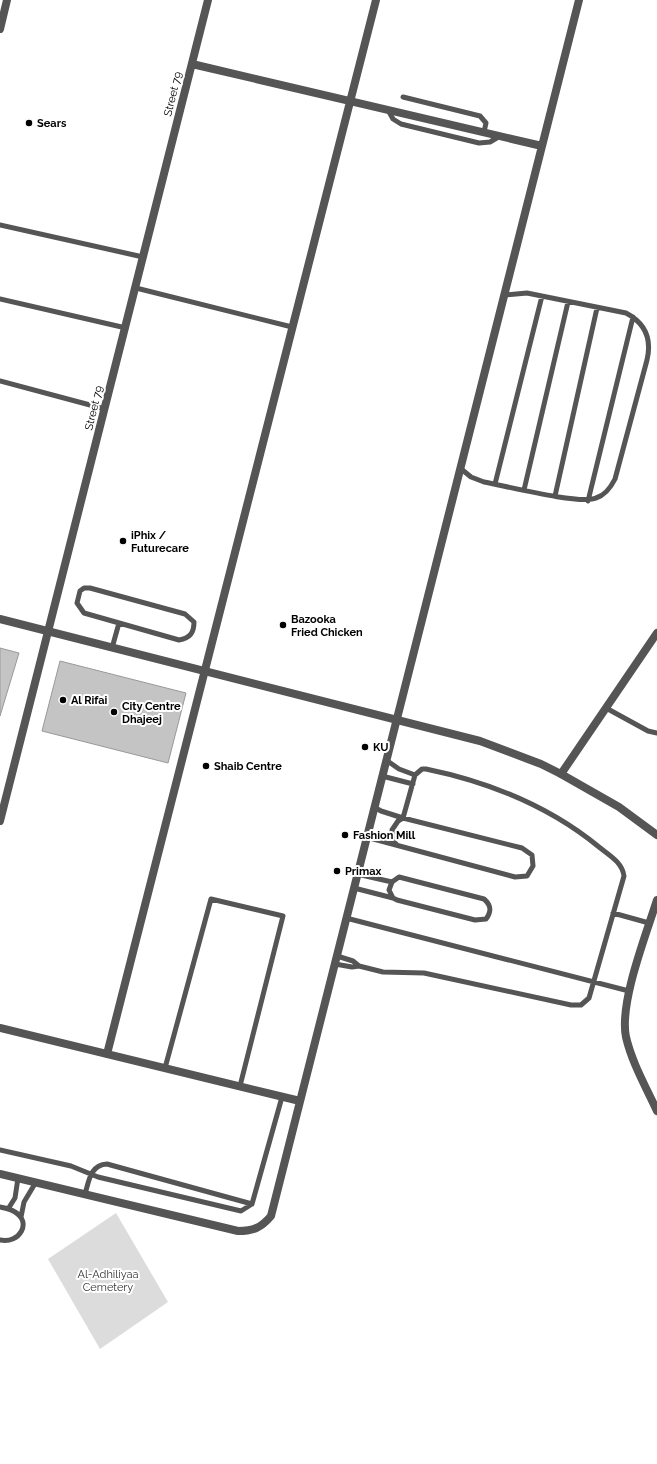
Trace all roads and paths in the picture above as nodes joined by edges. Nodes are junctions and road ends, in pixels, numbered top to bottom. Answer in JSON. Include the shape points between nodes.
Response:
{"nodes":[{"id":1,"x":7,"y":0,"type":"edge"},
{"id":2,"x":208,"y":0,"type":"edge"},
{"id":3,"x":376,"y":0,"type":"edge"},
{"id":4,"x":579,"y":0,"type":"edge"},
{"id":5,"x":0,"y":29,"type":"edge"},
{"id":6,"x":192,"y":64,"type":"junction"},
{"id":7,"x":403,"y":97,"type":"dead end"},
{"id":8,"x":350,"y":101,"type":"junction"},
{"id":9,"x":388,"y":110,"type":"junction"},
{"id":10,"x":484,"y":132,"type":"junction"},
{"id":11,"x":500,"y":136,"type":"junction"},
{"id":12,"x":542,"y":146,"type":"junction"},
{"id":13,"x":0,"y":225,"type":"edge"},
{"id":14,"x":143,"y":257,"type":"junction"},
{"id":15,"x":136,"y":288,"type":"junction"},
{"id":16,"x":504,"y":294,"type":"junction"},
{"id":17,"x":542,"y":296,"type":"junction"},
{"id":18,"x":0,"y":299,"type":"edge"},
{"id":19,"x":568,"y":302,"type":"junction"},
{"id":20,"x":597,"y":308,"type":"junction"},
{"id":21,"x":633,"y":317,"type":"junction"},
{"id":22,"x":292,"y":327,"type":"junction"},
{"id":23,"x":126,"y":328,"type":"junction"},
{"id":24,"x":0,"y":381,"type":"edge"},
{"id":25,"x":105,"y":409,"type":"junction"},
{"id":26,"x":460,"y":468,"type":"junction"},
{"id":27,"x":495,"y":484,"type":"junction"},
{"id":28,"x":524,"y":490,"type":"junction"},
{"id":29,"x":555,"y":496,"type":"junction"},
{"id":30,"x":588,"y":501,"type":"junction"},
{"id":31,"x":0,"y":620,"type":"edge"},
{"id":32,"x":119,"y":623,"type":"junction"},
{"id":33,"x":50,"y":631,"type":"junction"},
{"id":34,"x":657,"y":633,"type":"edge"},
{"id":35,"x":112,"y":648,"type":"junction"},
{"id":36,"x":204,"y":672,"type":"junction"},
{"id":37,"x":606,"y":708,"type":"junction"},
{"id":38,"x":395,"y":721,"type":"junction"},
{"id":39,"x":657,"y":733,"type":"edge"},
{"id":40,"x":386,"y":760,"type":"junction"},
{"id":41,"x":561,"y":774,"type":"junction"},
{"id":42,"x":415,"y":775,"type":"junction"},
{"id":43,"x":382,"y":776,"type":"junction"},
{"id":44,"x":413,"y":784,"type":"junction"},
{"id":45,"x":374,"y":807,"type":"junction"},
{"id":46,"x":403,"y":818,"type":"junction"},
{"id":47,"x":0,"y":820,"type":"edge"},
{"id":48,"x":657,"y":835,"type":"edge"},
{"id":49,"x":366,"y":837,"type":"junction"},
{"id":50,"x":397,"y":845,"type":"junction"},
{"id":51,"x":357,"y":874,"type":"junction"},
{"id":52,"x":392,"y":882,"type":"junction"},
{"id":53,"x":354,"y":888,"type":"junction"},
{"id":54,"x":393,"y":898,"type":"junction"},
{"id":55,"x":657,"y":900,"type":"edge"},
{"id":56,"x":613,"y":913,"type":"junction"},
{"id":57,"x":346,"y":918,"type":"junction"},
{"id":58,"x":649,"y":923,"type":"junction"},
{"id":59,"x":336,"y":960,"type":"junction"},
{"id":60,"x":359,"y":966,"type":"junction"},
{"id":61,"x":594,"y":982,"type":"junction"},
{"id":62,"x":629,"y":991,"type":"junction"},
{"id":63,"x":0,"y":1028,"type":"edge"},
{"id":64,"x":107,"y":1054,"type":"junction"},
{"id":65,"x":165,"y":1068,"type":"junction"},
{"id":66,"x":240,"y":1086,"type":"junction"},
{"id":67,"x":282,"y":1097,"type":"junction"},
{"id":68,"x":300,"y":1102,"type":"junction"},
{"id":69,"x":657,"y":1111,"type":"edge"},
{"id":70,"x":0,"y":1150,"type":"edge"},
{"id":71,"x":0,"y":1174,"type":"edge"},
{"id":72,"x":91,"y":1174,"type":"junction"},
{"id":73,"x":18,"y":1178,"type":"junction"},
{"id":74,"x":36,"y":1182,"type":"junction"},
{"id":75,"x":85,"y":1194,"type":"junction"},
{"id":76,"x":252,"y":1204,"type":"junction"},
{"id":77,"x":0,"y":1208,"type":"edge"},
{"id":78,"x":8,"y":1209,"type":"junction"},
{"id":79,"x":21,"y":1217,"type":"junction"},
{"id":80,"x":0,"y":1240,"type":"edge"}],
"edges":[{"from":1,"to":5,"type":"street"},
{"from":2,"to":6,"type":"street","name":"Street 79"},
{"from":3,"to":8,"type":"street"},
{"from":4,"to":12,"type":"street"},
{"from":6,"to":8,"type":"street"},
{"from":6,"to":14,"type":"street","name":"Street 79"},
{"from":7,"to":10,"type":"lane","via":[[480,116],[486,123]]},
{"from":8,"to":9,"type":"street"},
{"from":8,"to":22,"type":"street"},
{"from":9,"to":10,"type":"street"},
{"from":9,"to":11,"type":"lane","via":[[394,120],[401,124],[479,143],[490,142]]},
{"from":10,"to":11,"type":"street"},
{"from":11,"to":12,"type":"street"},
{"from":12,"to":16,"type":"street"},
{"from":13,"to":14,"type":"lane"},
{"from":14,"to":15,"type":"street","name":"Street 79"},
{"from":15,"to":22,"type":"lane"},
{"from":15,"to":23,"type":"street","name":"Street 79"},
{"from":16,"to":17,"type":"lane"},
{"from":16,"to":26,"type":"street"},
{"from":17,"to":19,"type":"lane"},
{"from":17,"to":27,"type":"lane"},
{"from":18,"to":23,"type":"lane"},
{"from":19,"to":20,"type":"lane"},
{"from":19,"to":28,"type":"lane"},
{"from":20,"to":21,"type":"lane","via":[[626,313]]},
{"from":20,"to":29,"type":"lane"},
{"from":21,"to":30,"type":"lane"},
{"from":21,"to":30,"type":"lane","via":[[644,328],[649,352],[615,479],[605,494]]},
{"from":22,"to":36,"type":"street"},
{"from":23,"to":25,"type":"street","name":"Street 79"},
{"from":24,"to":25,"type":"lane"},
{"from":25,"to":33,"type":"street","name":"Street 79"},
{"from":26,"to":27,"type":"lane","via":[[471,477]]},
{"from":26,"to":38,"type":"street"},
{"from":27,"to":28,"type":"lane"},
{"from":28,"to":29,"type":"lane"},
{"from":29,"to":30,"type":"lane"},
{"from":31,"to":33,"type":"street"},
{"from":32,"to":32,"type":"lane","via":[[179,640],[189,637],[194,630],[194,622],[185,614],[90,588],[80,591],[77,603],[84,613]]},
{"from":32,"to":35,"type":"lane"},
{"from":33,"to":35,"type":"street"},
{"from":33,"to":47,"type":"street","name":"Street 79"},
{"from":34,"to":37,"type":"street"},
{"from":35,"to":36,"type":"street"},
{"from":36,"to":38,"type":"street"},
{"from":36,"to":64,"type":"street"},
{"from":37,"to":39,"type":"lane","via":[[648,732]]},
{"from":37,"to":41,"type":"street"},
{"from":38,"to":40,"type":"street"},
{"from":38,"to":41,"type":"street","via":[[480,742],[535,761]]},
{"from":40,"to":42,"type":"lane","via":[[399,769]]},
{"from":40,"to":43,"type":"street"},
{"from":41,"to":48,"type":"street","via":[[619,807]]},
{"from":42,"to":44,"type":"lane"},
{"from":42,"to":56,"type":"lane","via":[[426,769],[472,780],[537,807],[578,831],[622,867],[624,876]]},
{"from":43,"to":44,"type":"lane"},
{"from":43,"to":45,"type":"street"},
{"from":44,"to":46,"type":"lane"},
{"from":45,"to":46,"type":"lane"},
{"from":45,"to":49,"type":"street"},
{"from":46,"to":50,"type":"lane","via":[[392,830],[393,841]]},
{"from":46,"to":50,"type":"lane","via":[[522,848],[532,855],[533,866],[527,876],[515,877]]},
{"from":49,"to":50,"type":"lane"},
{"from":49,"to":51,"type":"street"},
{"from":51,"to":52,"type":"lane"},
{"from":51,"to":53,"type":"street"},
{"from":52,"to":54,"type":"lane","via":[[389,890]]},
{"from":52,"to":54,"type":"lane","via":[[404,878],[484,899],[491,908],[490,914],[481,921]]},
{"from":53,"to":54,"type":"lane"},
{"from":53,"to":57,"type":"street"},
{"from":55,"to":58,"type":"street"},
{"from":56,"to":58,"type":"lane"},
{"from":56,"to":61,"type":"lane"},
{"from":57,"to":59,"type":"street"},
{"from":57,"to":61,"type":"lane"},
{"from":58,"to":62,"type":"street"},
{"from":59,"to":60,"type":"lane","via":[[352,967]]},
{"from":59,"to":60,"type":"lane","via":[[353,961]]},
{"from":59,"to":68,"type":"street"},
{"from":60,"to":61,"type":"lane","via":[[383,972],[424,973],[576,1006],[589,998]]},
{"from":61,"to":62,"type":"lane"},
{"from":62,"to":69,"type":"street","via":[[625,1017],[626,1036],[632,1056]]},
{"from":63,"to":64,"type":"street"},
{"from":64,"to":65,"type":"street"},
{"from":65,"to":66,"type":"street"},
{"from":65,"to":66,"type":"lane","via":[[211,899],[283,916]]},
{"from":66,"to":67,"type":"street"},
{"from":67,"to":68,"type":"street"},
{"from":67,"to":76,"type":"lane"},
{"from":68,"to":75,"type":"street","via":[[271,1216],[262,1226],[251,1231],[238,1231]]},
{"from":70,"to":72,"type":"lane","via":[[70,1166]]},
{"from":71,"to":73,"type":"street"},
{"from":72,"to":75,"type":"lane"},
{"from":72,"to":76,"type":"lane","via":[[237,1211],[245,1210]]},
{"from":72,"to":76,"type":"lane","via":[[96,1168],[107,1164]]},
{"from":73,"to":74,"type":"street"},
{"from":73,"to":78,"type":"lane","via":[[15,1198]]},
{"from":74,"to":75,"type":"street"},
{"from":74,"to":79,"type":"lane","via":[[24,1202]]},
{"from":77,"to":78,"type":"lane"},
{"from":78,"to":79,"type":"lane"},
{"from":79,"to":80,"type":"lane","via":[[22,1228],[18,1237],[8,1241]]}]}
